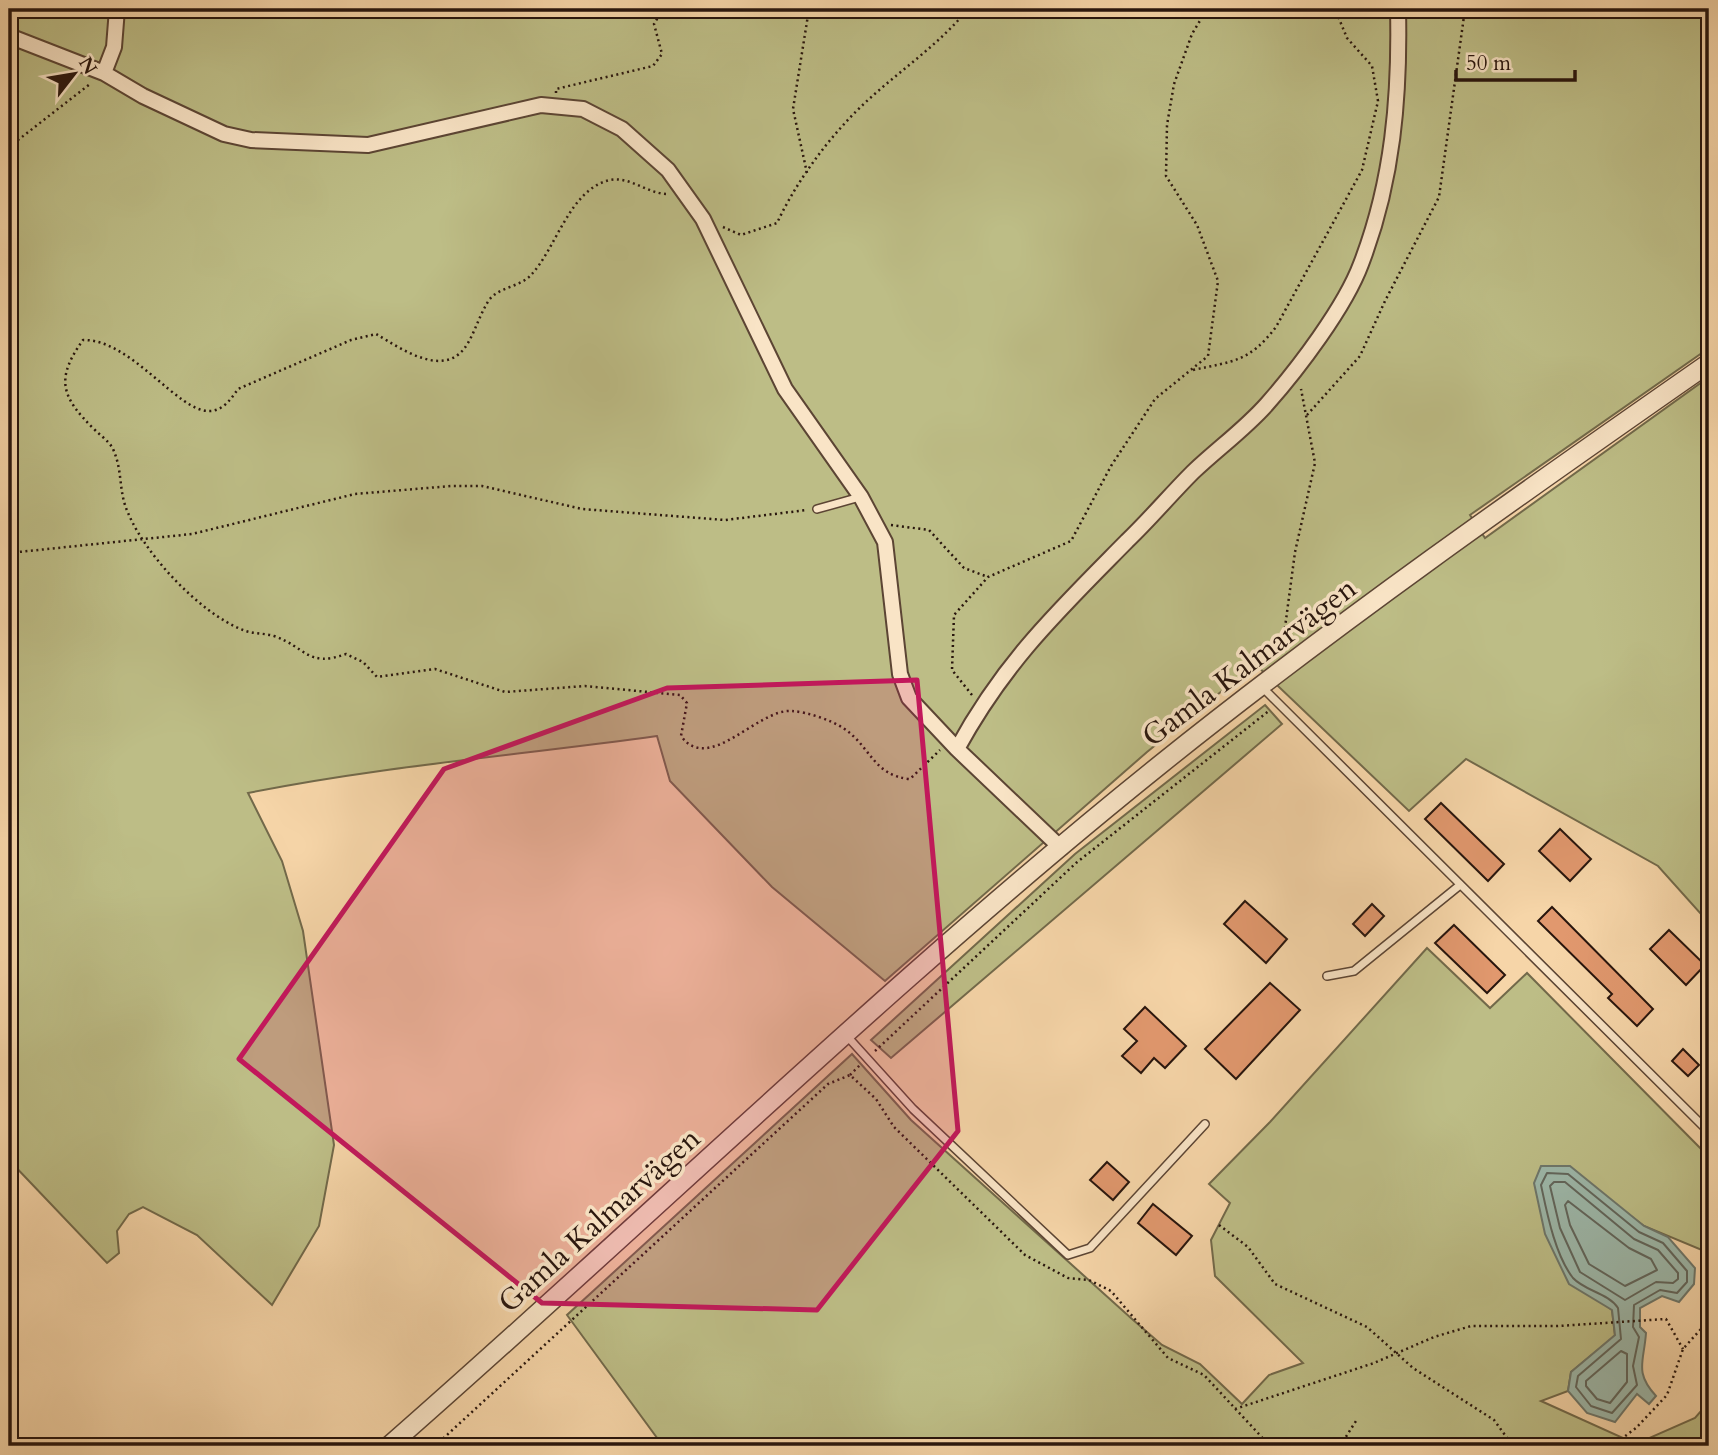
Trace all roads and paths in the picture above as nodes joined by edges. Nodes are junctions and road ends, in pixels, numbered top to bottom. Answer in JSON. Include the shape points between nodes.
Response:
{"nodes":[{"id":1,"x":117,"y":9,"type":"edge"},
{"id":2,"x":663,"y":9,"type":"edge"},
{"id":3,"x":809,"y":9,"type":"edge"},
{"id":4,"x":968,"y":9,"type":"edge"},
{"id":5,"x":1207,"y":9,"type":"edge"},
{"id":6,"x":1335,"y":9,"type":"edge"},
{"id":7,"x":1398,"y":9,"type":"edge"},
{"id":8,"x":1465,"y":9,"type":"edge"},
{"id":9,"x":1530,"y":9,"type":"edge"},
{"id":10,"x":1553,"y":9,"type":"edge"},
{"id":11,"x":9,"y":36,"type":"edge"},
{"id":12,"x":104,"y":73,"type":"junction"},
{"id":13,"x":555,"y":107,"type":"junction"},
{"id":14,"x":9,"y":147,"type":"edge"},
{"id":15,"x":807,"y":173,"type":"junction"},
{"id":16,"x":681,"y":188,"type":"junction"},
{"id":17,"x":704,"y":219,"type":"junction"},
{"id":18,"x":1709,"y":363,"type":"edge"},
{"id":19,"x":1190,"y":371,"type":"junction"},
{"id":20,"x":1293,"y":371,"type":"junction"},
{"id":21,"x":1307,"y":415,"type":"junction"},
{"id":22,"x":861,"y":497,"type":"junction"},
{"id":23,"x":817,"y":509,"type":"joint"},
{"id":24,"x":874,"y":522,"type":"junction"},
{"id":25,"x":140,"y":538,"type":"junction"},
{"id":26,"x":9,"y":553,"type":"edge"},
{"id":27,"x":988,"y":577,"type":"junction"},
{"id":28,"x":1288,"y":666,"type":"junction"},
{"id":29,"x":1262,"y":686,"type":"junction"},
{"id":30,"x":974,"y":700,"type":"dead end"},
{"id":31,"x":1277,"y":704,"type":"junction"},
{"id":32,"x":953,"y":745,"type":"junction"},
{"id":33,"x":1061,"y":848,"type":"junction"},
{"id":34,"x":1461,"y":886,"type":"junction"},
{"id":35,"x":1326,"y":976,"type":"dead end"},
{"id":36,"x":846,"y":1035,"type":"junction"},
{"id":37,"x":867,"y":1058,"type":"junction"},
{"id":38,"x":850,"y":1075,"type":"junction"},
{"id":39,"x":1205,"y":1124,"type":"dead end"},
{"id":40,"x":1709,"y":1132,"type":"edge"},
{"id":41,"x":1219,"y":1225,"type":"dead end"},
{"id":42,"x":1709,"y":1320,"type":"edge"},
{"id":43,"x":1683,"y":1349,"type":"junction"},
{"id":44,"x":1396,"y":1354,"type":"junction"},
{"id":45,"x":1236,"y":1409,"type":"junction"},
{"id":46,"x":1356,"y":1421,"type":"dead end"},
{"id":47,"x":1614,"y":1444,"type":"edge"},
{"id":48,"x":389,"y":1446,"type":"edge"},
{"id":49,"x":435,"y":1446,"type":"edge"},
{"id":50,"x":1270,"y":1446,"type":"edge"},
{"id":51,"x":1340,"y":1446,"type":"edge"},
{"id":52,"x":1514,"y":1446,"type":"edge"},
{"id":53,"x":1547,"y":1446,"type":"edge"}],
"edges":[{"from":1,"to":12,"type":"street","via":[[114,47]]},
{"from":2,"to":13,"type":"path","via":[[654,24],[662,54],[653,66],[556,89]]},
{"from":3,"to":15,"type":"path","via":[[793,109]]},
{"from":4,"to":15,"type":"path","via":[[949,32],[847,121]]},
{"from":5,"to":19,"type":"path","via":[[1183,59],[1167,125],[1166,176],[1197,225],[1219,281],[1208,356]]},
{"from":6,"to":19,"type":"path","via":[[1348,37],[1372,66],[1378,101],[1363,170],[1276,327],[1259,348],[1248,356]]},
{"from":7,"to":20,"type":"street","via":[[1397,110],[1385,185],[1361,266],[1323,332]]},
{"from":8,"to":21,"type":"path","via":[[1439,197],[1360,356]]},
{"from":9,"to":10,"type":"path"},
{"from":11,"to":12,"type":"street"},
{"from":12,"to":13,"type":"street","via":[[223,134],[251,140],[368,145],[541,106]]},
{"from":12,"to":14,"type":"path"},
{"from":13,"to":16,"type":"street","via":[[583,108],[622,129],[668,170]]},
{"from":15,"to":17,"type":"path","via":[[778,223],[741,235]]},
{"from":16,"to":17,"type":"street"},
{"from":16,"to":25,"type":"path","via":[[676,194],[662,194],[620,179],[607,180],[579,200],[529,278],[491,297],[456,358],[438,362],[410,354],[376,334],[351,340],[238,389],[228,403],[212,412],[197,410],[139,364],[99,340],[83,340],[63,380],[68,400],[111,444],[122,469],[124,503]]},
{"from":17,"to":22,"type":"street","via":[[785,389]]},
{"from":18,"to":28,"type":"street","name":"Gamla Kalmarvägen"},
{"from":19,"to":27,"type":"path","via":[[1155,399],[1070,541]]},
{"from":20,"to":21,"type":"path"},
{"from":20,"to":32,"type":"street","via":[[1267,405],[1192,473],[1053,615],[1015,658]]},
{"from":21,"to":28,"type":"path","via":[[1315,463],[1283,633],[1282,650]]},
{"from":22,"to":23,"type":"lane"},
{"from":22,"to":24,"type":"street"},
{"from":23,"to":25,"type":"path","via":[[725,520],[582,509],[482,486],[452,486],[355,494],[192,534]]},
{"from":24,"to":27,"type":"path","via":[[929,530],[964,568]]},
{"from":24,"to":32,"type":"street","via":[[885,542],[900,674],[909,698]]},
{"from":25,"to":26,"type":"path"},
{"from":25,"to":32,"type":"path","via":[[161,567],[220,618],[244,630],[276,637],[308,657],[328,660],[346,654],[363,662],[377,677],[435,669],[505,692],[585,686],[680,695],[687,703],[681,736],[697,749],[733,738],[775,713],[791,710],[843,728],[895,778],[910,779]]},
{"from":27,"to":30,"type":"path","via":[[954,615],[952,670],[970,688]]},
{"from":28,"to":29,"type":"street","name":"Gamla Kalmarvägen"},
{"from":29,"to":31,"type":"lane"},
{"from":29,"to":33,"type":"street","name":"Gamla Kalmarvägen"},
{"from":31,"to":34,"type":"lane"},
{"from":31,"to":37,"type":"path","via":[[1076,863]]},
{"from":32,"to":33,"type":"street"},
{"from":33,"to":36,"type":"street","name":"Gamla Kalmarvägen"},
{"from":34,"to":35,"type":"lane","via":[[1354,971]]},
{"from":34,"to":40,"type":"lane"},
{"from":36,"to":37,"type":"lane"},
{"from":36,"to":48,"type":"street","name":"Gamla Kalmarvägen"},
{"from":37,"to":38,"type":"path"},
{"from":37,"to":39,"type":"lane","via":[[913,1109],[1068,1255],[1090,1248]]},
{"from":38,"to":45,"type":"path","via":[[876,1099],[894,1128],[1026,1255],[1068,1278],[1089,1280],[1111,1292],[1168,1358],[1204,1375]]},
{"from":38,"to":49,"type":"path","via":[[828,1084]]},
{"from":41,"to":44,"type":"path","via":[[1248,1247],[1275,1284],[1367,1327]]},
{"from":42,"to":43,"type":"path"},
{"from":43,"to":44,"type":"path","via":[[1666,1319],[1471,1326]]},
{"from":43,"to":47,"type":"path","via":[[1667,1395],[1636,1429]]},
{"from":44,"to":45,"type":"path"},
{"from":44,"to":52,"type":"path","via":[[1494,1420]]},
{"from":45,"to":50,"type":"path"},
{"from":46,"to":51,"type":"path"},
{"from":47,"to":53,"type":"path","via":[[1595,1439]]}]}
